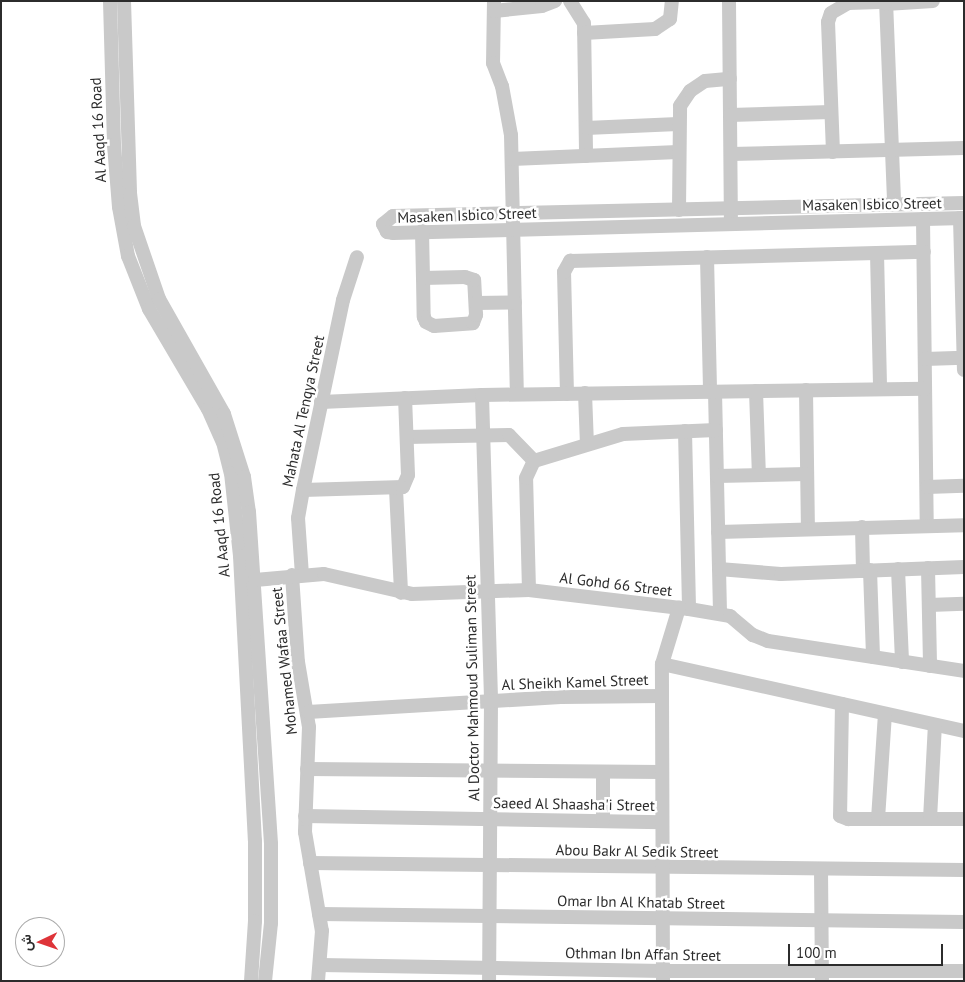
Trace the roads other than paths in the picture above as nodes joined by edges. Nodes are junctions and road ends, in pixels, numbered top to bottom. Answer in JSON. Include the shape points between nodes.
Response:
{"nodes":[{"id":1,"x":110,"y":1,"type":"edge"},
{"id":2,"x":124,"y":1,"type":"edge"},
{"id":3,"x":555,"y":1,"type":"edge"},
{"id":4,"x":570,"y":1,"type":"edge"},
{"id":5,"x":672,"y":1,"type":"edge"},
{"id":6,"x":729,"y":1,"type":"edge"},
{"id":7,"x":933,"y":1,"type":"edge"},
{"id":8,"x":886,"y":2,"type":"edge"},
{"id":9,"x":494,"y":6,"type":"edge"},
{"id":10,"x":584,"y":33,"type":"junction"},
{"id":11,"x":730,"y":79,"type":"junction"},
{"id":12,"x":831,"y":112,"type":"junction"},
{"id":13,"x":730,"y":115,"type":"junction"},
{"id":14,"x":678,"y":124,"type":"junction"},
{"id":15,"x":586,"y":128,"type":"junction"},
{"id":16,"x":964,"y":148,"type":"edge"},
{"id":17,"x":892,"y":150,"type":"junction"},
{"id":18,"x":678,"y":152,"type":"junction"},
{"id":19,"x":832,"y":152,"type":"junction"},
{"id":20,"x":731,"y":154,"type":"junction"},
{"id":21,"x":586,"y":156,"type":"junction"},
{"id":22,"x":512,"y":159,"type":"junction"},
{"id":23,"x":964,"y":203,"type":"edge"},
{"id":24,"x":894,"y":204,"type":"junction"},
{"id":25,"x":731,"y":208,"type":"junction"},
{"id":26,"x":679,"y":210,"type":"junction"},
{"id":27,"x":513,"y":214,"type":"junction"},
{"id":28,"x":962,"y":218,"type":"edge"},
{"id":29,"x":923,"y":219,"type":"junction"},
{"id":30,"x":731,"y":224,"type":"junction"},
{"id":31,"x":513,"y":229,"type":"junction"},
{"id":32,"x":422,"y":231,"type":"junction"},
{"id":33,"x":924,"y":252,"type":"junction"},
{"id":34,"x":877,"y":253,"type":"junction"},
{"id":35,"x":357,"y":257,"type":"dead end"},
{"id":36,"x":707,"y":257,"type":"junction"},
{"id":37,"x":423,"y":278,"type":"junction"},
{"id":38,"x":515,"y":302,"type":"junction"},
{"id":39,"x":476,"y":303,"type":"junction"},
{"id":40,"x":964,"y":347,"type":"edge"},
{"id":41,"x":964,"y":358,"type":"edge"},
{"id":42,"x":925,"y":359,"type":"junction"},
{"id":43,"x":964,"y":370,"type":"edge"},
{"id":44,"x":925,"y":389,"type":"junction"},
{"id":45,"x":806,"y":390,"type":"junction"},
{"id":46,"x":880,"y":390,"type":"junction"},
{"id":47,"x":756,"y":391,"type":"junction"},
{"id":48,"x":712,"y":392,"type":"junction"},
{"id":49,"x":585,"y":393,"type":"junction"},
{"id":50,"x":517,"y":394,"type":"junction"},
{"id":51,"x":567,"y":394,"type":"junction"},
{"id":52,"x":482,"y":395,"type":"junction"},
{"id":53,"x":405,"y":398,"type":"junction"},
{"id":54,"x":321,"y":402,"type":"junction"},
{"id":55,"x":716,"y":430,"type":"junction"},
{"id":56,"x":685,"y":431,"type":"junction"},
{"id":57,"x":483,"y":435,"type":"junction"},
{"id":58,"x":407,"y":437,"type":"junction"},
{"id":59,"x":587,"y":444,"type":"junction"},
{"id":60,"x":534,"y":461,"type":"junction"},
{"id":61,"x":807,"y":474,"type":"junction"},
{"id":62,"x":759,"y":475,"type":"junction"},
{"id":63,"x":717,"y":476,"type":"junction"},
{"id":64,"x":964,"y":486,"type":"edge"},
{"id":65,"x":927,"y":488,"type":"junction"},
{"id":66,"x":396,"y":489,"type":"junction"},
{"id":67,"x":302,"y":490,"type":"junction"},
{"id":68,"x":964,"y":525,"type":"edge"},
{"id":69,"x":927,"y":526,"type":"junction"},
{"id":70,"x":862,"y":527,"type":"junction"},
{"id":71,"x":808,"y":529,"type":"junction"},
{"id":72,"x":718,"y":532,"type":"junction"},
{"id":73,"x":964,"y":567,"type":"edge"},
{"id":74,"x":928,"y":568,"type":"junction"},
{"id":75,"x":719,"y":569,"type":"junction"},
{"id":76,"x":898,"y":569,"type":"junction"},
{"id":77,"x":867,"y":571,"type":"junction"},
{"id":78,"x":297,"y":575,"type":"junction"},
{"id":79,"x":255,"y":580,"type":"junction"},
{"id":80,"x":529,"y":590,"type":"junction"},
{"id":81,"x":487,"y":592,"type":"junction"},
{"id":82,"x":401,"y":593,"type":"junction"},
{"id":83,"x":964,"y":604,"type":"edge"},
{"id":84,"x":929,"y":605,"type":"junction"},
{"id":85,"x":684,"y":609,"type":"junction"},
{"id":86,"x":720,"y":614,"type":"junction"},
{"id":87,"x":873,"y":657,"type":"junction"},
{"id":88,"x":902,"y":662,"type":"junction"},
{"id":89,"x":662,"y":664,"type":"junction"},
{"id":90,"x":930,"y":666,"type":"junction"},
{"id":91,"x":964,"y":671,"type":"edge"},
{"id":92,"x":662,"y":696,"type":"junction"},
{"id":93,"x":491,"y":701,"type":"junction"},
{"id":94,"x":842,"y":704,"type":"junction"},
{"id":95,"x":308,"y":712,"type":"junction"},
{"id":96,"x":885,"y":714,"type":"junction"},
{"id":97,"x":935,"y":725,"type":"junction"},
{"id":98,"x":964,"y":731,"type":"edge"},
{"id":99,"x":307,"y":769,"type":"junction"},
{"id":100,"x":490,"y":772,"type":"junction"},
{"id":101,"x":603,"y":772,"type":"junction"},
{"id":102,"x":662,"y":772,"type":"junction"},
{"id":103,"x":305,"y":816,"type":"junction"},
{"id":104,"x":490,"y":818,"type":"junction"},
{"id":105,"x":878,"y":819,"type":"junction"},
{"id":106,"x":930,"y":819,"type":"junction"},
{"id":107,"x":964,"y":819,"type":"edge"},
{"id":108,"x":603,"y":820,"type":"junction"},
{"id":109,"x":662,"y":822,"type":"junction"},
{"id":110,"x":310,"y":863,"type":"junction"},
{"id":111,"x":490,"y":865,"type":"junction"},
{"id":112,"x":662,"y":868,"type":"junction"},
{"id":113,"x":821,"y":869,"type":"junction"},
{"id":114,"x":964,"y":870,"type":"edge"},
{"id":115,"x":319,"y":914,"type":"junction"},
{"id":116,"x":489,"y":917,"type":"junction"},
{"id":117,"x":662,"y":919,"type":"junction"},
{"id":118,"x":821,"y":921,"type":"junction"},
{"id":119,"x":964,"y":922,"type":"edge"},
{"id":120,"x":321,"y":965,"type":"junction"},
{"id":121,"x":964,"y":971,"type":"edge"},
{"id":122,"x":489,"y":974,"type":"edge"},
{"id":123,"x":662,"y":976,"type":"edge"},
{"id":124,"x":822,"y":976,"type":"edge"},
{"id":125,"x":251,"y":981,"type":"edge"},
{"id":126,"x":265,"y":981,"type":"edge"},
{"id":127,"x":318,"y":981,"type":"edge"}],
"edges":[{"from":1,"to":125,"type":"street","name":"Al Aaqd 16 Road","via":[[114,145],[119,207],[128,256],[149,309],[208,409],[223,442],[231,473],[240,556],[255,841]]},
{"from":2,"to":79,"type":"street","name":"Al Aaqd 16 Road","via":[[128,165],[134,226],[159,299],[213,391],[232,435],[244,477]]},
{"from":3,"to":9,"type":"street","via":[[542,6]]},
{"from":4,"to":10,"type":"street","via":[[581,14]]},
{"from":5,"to":10,"type":"street","via":[[670,19],[655,29]]},
{"from":6,"to":11,"type":"street"},
{"from":7,"to":8,"type":"street"},
{"from":8,"to":12,"type":"street","via":[[848,3],[831,13],[828,22]]},
{"from":8,"to":17,"type":"street"},
{"from":9,"to":22,"type":"street","via":[[493,63],[508,110]]},
{"from":10,"to":15,"type":"street"},
{"from":11,"to":13,"type":"street"},
{"from":11,"to":14,"type":"street","via":[[705,81],[690,90],[680,106]]},
{"from":12,"to":13,"type":"street"},
{"from":12,"to":19,"type":"street"},
{"from":13,"to":20,"type":"street"},
{"from":14,"to":15,"type":"street"},
{"from":14,"to":18,"type":"street"},
{"from":15,"to":21,"type":"street"},
{"from":16,"to":17,"type":"street"},
{"from":17,"to":19,"type":"street"},
{"from":17,"to":24,"type":"street"},
{"from":18,"to":21,"type":"street"},
{"from":18,"to":26,"type":"street"},
{"from":19,"to":20,"type":"street"},
{"from":20,"to":25,"type":"street"},
{"from":21,"to":22,"type":"street"},
{"from":22,"to":27,"type":"street"},
{"from":23,"to":24,"type":"street","name":"Masaken Isbico Street"},
{"from":24,"to":25,"type":"street","name":"Masaken Isbico Street"},
{"from":25,"to":26,"type":"street","name":"Masaken Isbico Street"},
{"from":25,"to":30,"type":"street"},
{"from":26,"to":27,"type":"street","name":"Masaken Isbico Street"},
{"from":27,"to":31,"type":"street"},
{"from":27,"to":32,"type":"street","name":"Masaken Isbico Street","via":[[392,216],[383,224],[390,233]]},
{"from":28,"to":29,"type":"street","name":"Masaken Isbico Street"},
{"from":28,"to":40,"type":"street"},
{"from":29,"to":30,"type":"street","name":"Masaken Isbico Street"},
{"from":29,"to":33,"type":"street"},
{"from":30,"to":31,"type":"street","name":"Masaken Isbico Street"},
{"from":31,"to":32,"type":"street","name":"Masaken Isbico Street"},
{"from":31,"to":38,"type":"street"},
{"from":32,"to":37,"type":"street"},
{"from":33,"to":34,"type":"street"},
{"from":33,"to":42,"type":"street"},
{"from":34,"to":36,"type":"street"},
{"from":34,"to":46,"type":"street"},
{"from":35,"to":54,"type":"street","name":"Mahata Al Tenqya Street","via":[[343,300]]},
{"from":36,"to":48,"type":"street"},
{"from":36,"to":51,"type":"street","via":[[570,261],[564,272]]},
{"from":37,"to":39,"type":"street","via":[[470,278],[475,285]]},
{"from":37,"to":39,"type":"street","via":[[424,317],[429,325],[469,325],[476,320]]},
{"from":38,"to":39,"type":"street"},
{"from":38,"to":50,"type":"street"},
{"from":40,"to":41,"type":"street"},
{"from":41,"to":42,"type":"street"},
{"from":41,"to":43,"type":"street"},
{"from":42,"to":44,"type":"street"},
{"from":44,"to":46,"type":"street"},
{"from":44,"to":65,"type":"street"},
{"from":45,"to":46,"type":"street"},
{"from":45,"to":47,"type":"street"},
{"from":45,"to":61,"type":"street"},
{"from":47,"to":48,"type":"street"},
{"from":47,"to":62,"type":"street"},
{"from":48,"to":49,"type":"street"},
{"from":48,"to":55,"type":"street"},
{"from":49,"to":51,"type":"street"},
{"from":49,"to":59,"type":"street"},
{"from":50,"to":51,"type":"street"},
{"from":50,"to":52,"type":"street"},
{"from":52,"to":53,"type":"street"},
{"from":52,"to":57,"type":"street","name":"Al Doctor Mahmoud Suliman Street"},
{"from":53,"to":54,"type":"street"},
{"from":53,"to":58,"type":"street"},
{"from":54,"to":67,"type":"street","name":"Mahata Al Tenqya Street"},
{"from":55,"to":56,"type":"street"},
{"from":55,"to":63,"type":"street"},
{"from":56,"to":59,"type":"street","via":[[630,432]]},
{"from":56,"to":85,"type":"street"},
{"from":57,"to":58,"type":"street"},
{"from":57,"to":60,"type":"street","via":[[512,436]]},
{"from":57,"to":81,"type":"street","name":"Al Doctor Mahmoud Suliman Street"},
{"from":58,"to":66,"type":"street","via":[[408,482]]},
{"from":59,"to":60,"type":"street"},
{"from":60,"to":80,"type":"street","via":[[526,478]]},
{"from":61,"to":62,"type":"street"},
{"from":61,"to":71,"type":"street"},
{"from":62,"to":63,"type":"street"},
{"from":63,"to":72,"type":"street"},
{"from":64,"to":65,"type":"street"},
{"from":65,"to":69,"type":"street"},
{"from":66,"to":67,"type":"street"},
{"from":66,"to":82,"type":"street"},
{"from":67,"to":78,"type":"street","name":"Mahata Al Tenqya Street"},
{"from":68,"to":69,"type":"street"},
{"from":69,"to":70,"type":"street"},
{"from":70,"to":71,"type":"street"},
{"from":70,"to":77,"type":"street"},
{"from":71,"to":72,"type":"street"},
{"from":72,"to":75,"type":"street"},
{"from":73,"to":74,"type":"street"},
{"from":74,"to":76,"type":"street"},
{"from":74,"to":84,"type":"street"},
{"from":75,"to":77,"type":"street","via":[[781,574]]},
{"from":75,"to":86,"type":"street"},
{"from":76,"to":77,"type":"street"},
{"from":76,"to":88,"type":"street"},
{"from":77,"to":87,"type":"street"},
{"from":78,"to":79,"type":"street","name":"Al Gohd 66 Street"},
{"from":78,"to":82,"type":"street","name":"Al Gohd 66 Street","via":[[324,574]]},
{"from":78,"to":95,"type":"street","name":"Mohamed Wafaa Street","via":[[298,662]]},
{"from":79,"to":126,"type":"street","name":"Al Aaqd 16 Road","via":[[271,844],[272,923]]},
{"from":80,"to":81,"type":"street","name":"Al Gohd 66 Street"},
{"from":80,"to":85,"type":"street","name":"Al Gohd 66 Street"},
{"from":81,"to":82,"type":"street","name":"Al Gohd 66 Street"},
{"from":81,"to":93,"type":"street","name":"Al Doctor Mahmoud Suliman Street"},
{"from":83,"to":84,"type":"street"},
{"from":84,"to":90,"type":"street"},
{"from":85,"to":86,"type":"street","name":"Al Gohd 66 Street"},
{"from":85,"to":89,"type":"street"},
{"from":86,"to":87,"type":"street","name":"Al Gohd 66 Street","via":[[730,616],[753,635],[768,641]]},
{"from":87,"to":88,"type":"street","name":"Al Gohd 66 Street"},
{"from":88,"to":90,"type":"street","name":"Al Gohd 66 Street"},
{"from":89,"to":92,"type":"street"},
{"from":89,"to":94,"type":"street"},
{"from":90,"to":91,"type":"street","name":"Al Gohd 66 Street"},
{"from":92,"to":93,"type":"street","name":"Al Sheikh Kamel Street"},
{"from":92,"to":102,"type":"street"},
{"from":93,"to":95,"type":"street","name":"Al Sheikh Kamel Street"},
{"from":93,"to":100,"type":"street","name":"Al Doctor Mahmoud Suliman Street"},
{"from":94,"to":96,"type":"street"},
{"from":94,"to":105,"type":"street","via":[[838,812],[844,818]]},
{"from":95,"to":99,"type":"street","name":"Mohamed Wafaa Street"},
{"from":96,"to":97,"type":"street"},
{"from":96,"to":105,"type":"street"},
{"from":97,"to":98,"type":"street"},
{"from":97,"to":106,"type":"street"},
{"from":99,"to":100,"type":"street"},
{"from":99,"to":103,"type":"street","name":"Mohamed Wafaa Street"},
{"from":100,"to":101,"type":"street"},
{"from":100,"to":104,"type":"street","name":"Al Doctor Mahmoud Suliman Street"},
{"from":101,"to":102,"type":"street"},
{"from":101,"to":108,"type":"street"},
{"from":102,"to":109,"type":"street"},
{"from":103,"to":104,"type":"street","name":"Saeed Al Shaasha'i Street"},
{"from":103,"to":110,"type":"street","name":"Mohamed Wafaa Street"},
{"from":104,"to":108,"type":"street","name":"Saeed Al Shaasha'i Street"},
{"from":104,"to":111,"type":"street","name":"Al Doctor Mahmoud Suliman Street"},
{"from":105,"to":106,"type":"street"},
{"from":106,"to":107,"type":"street"},
{"from":108,"to":109,"type":"street","name":"Saeed Al Shaasha'i Street"},
{"from":109,"to":112,"type":"street"},
{"from":110,"to":111,"type":"street","name":"Abou Bakr Al Sedik Street"},
{"from":110,"to":115,"type":"street","name":"Mohamed Wafaa Street"},
{"from":111,"to":112,"type":"street","name":"Abou Bakr Al Sedik Street"},
{"from":111,"to":116,"type":"street","name":"Al Doctor Mahmoud Suliman Street"},
{"from":112,"to":113,"type":"street","name":"Abou Bakr Al Sedik Street"},
{"from":112,"to":117,"type":"street"},
{"from":113,"to":114,"type":"street","name":"Abou Bakr Al Sedik Street"},
{"from":113,"to":118,"type":"street"},
{"from":115,"to":116,"type":"street","name":"Omar Ibn Al Khatab Street"},
{"from":115,"to":120,"type":"street","name":"Mohamed Wafaa Street","via":[[323,948]]},
{"from":116,"to":117,"type":"street","name":"Omar Ibn Al Khatab Street"},
{"from":116,"to":122,"type":"street","name":"Al Doctor Mahmoud Suliman Street"},
{"from":117,"to":118,"type":"street","name":"Omar Ibn Al Khatab Street"},
{"from":117,"to":123,"type":"street"},
{"from":118,"to":119,"type":"street","name":"Omar Ibn Al Khatab Street"},
{"from":118,"to":124,"type":"street"},
{"from":120,"to":122,"type":"street","name":"Othman Ibn Affan Street"},
{"from":120,"to":127,"type":"street","name":"Mohamed Wafaa Street"},
{"from":121,"to":124,"type":"street","name":"Othman Ibn Affan Street"},
{"from":122,"to":123,"type":"street","name":"Othman Ibn Affan Street"},
{"from":123,"to":124,"type":"street","name":"Othman Ibn Affan Street"}]}
